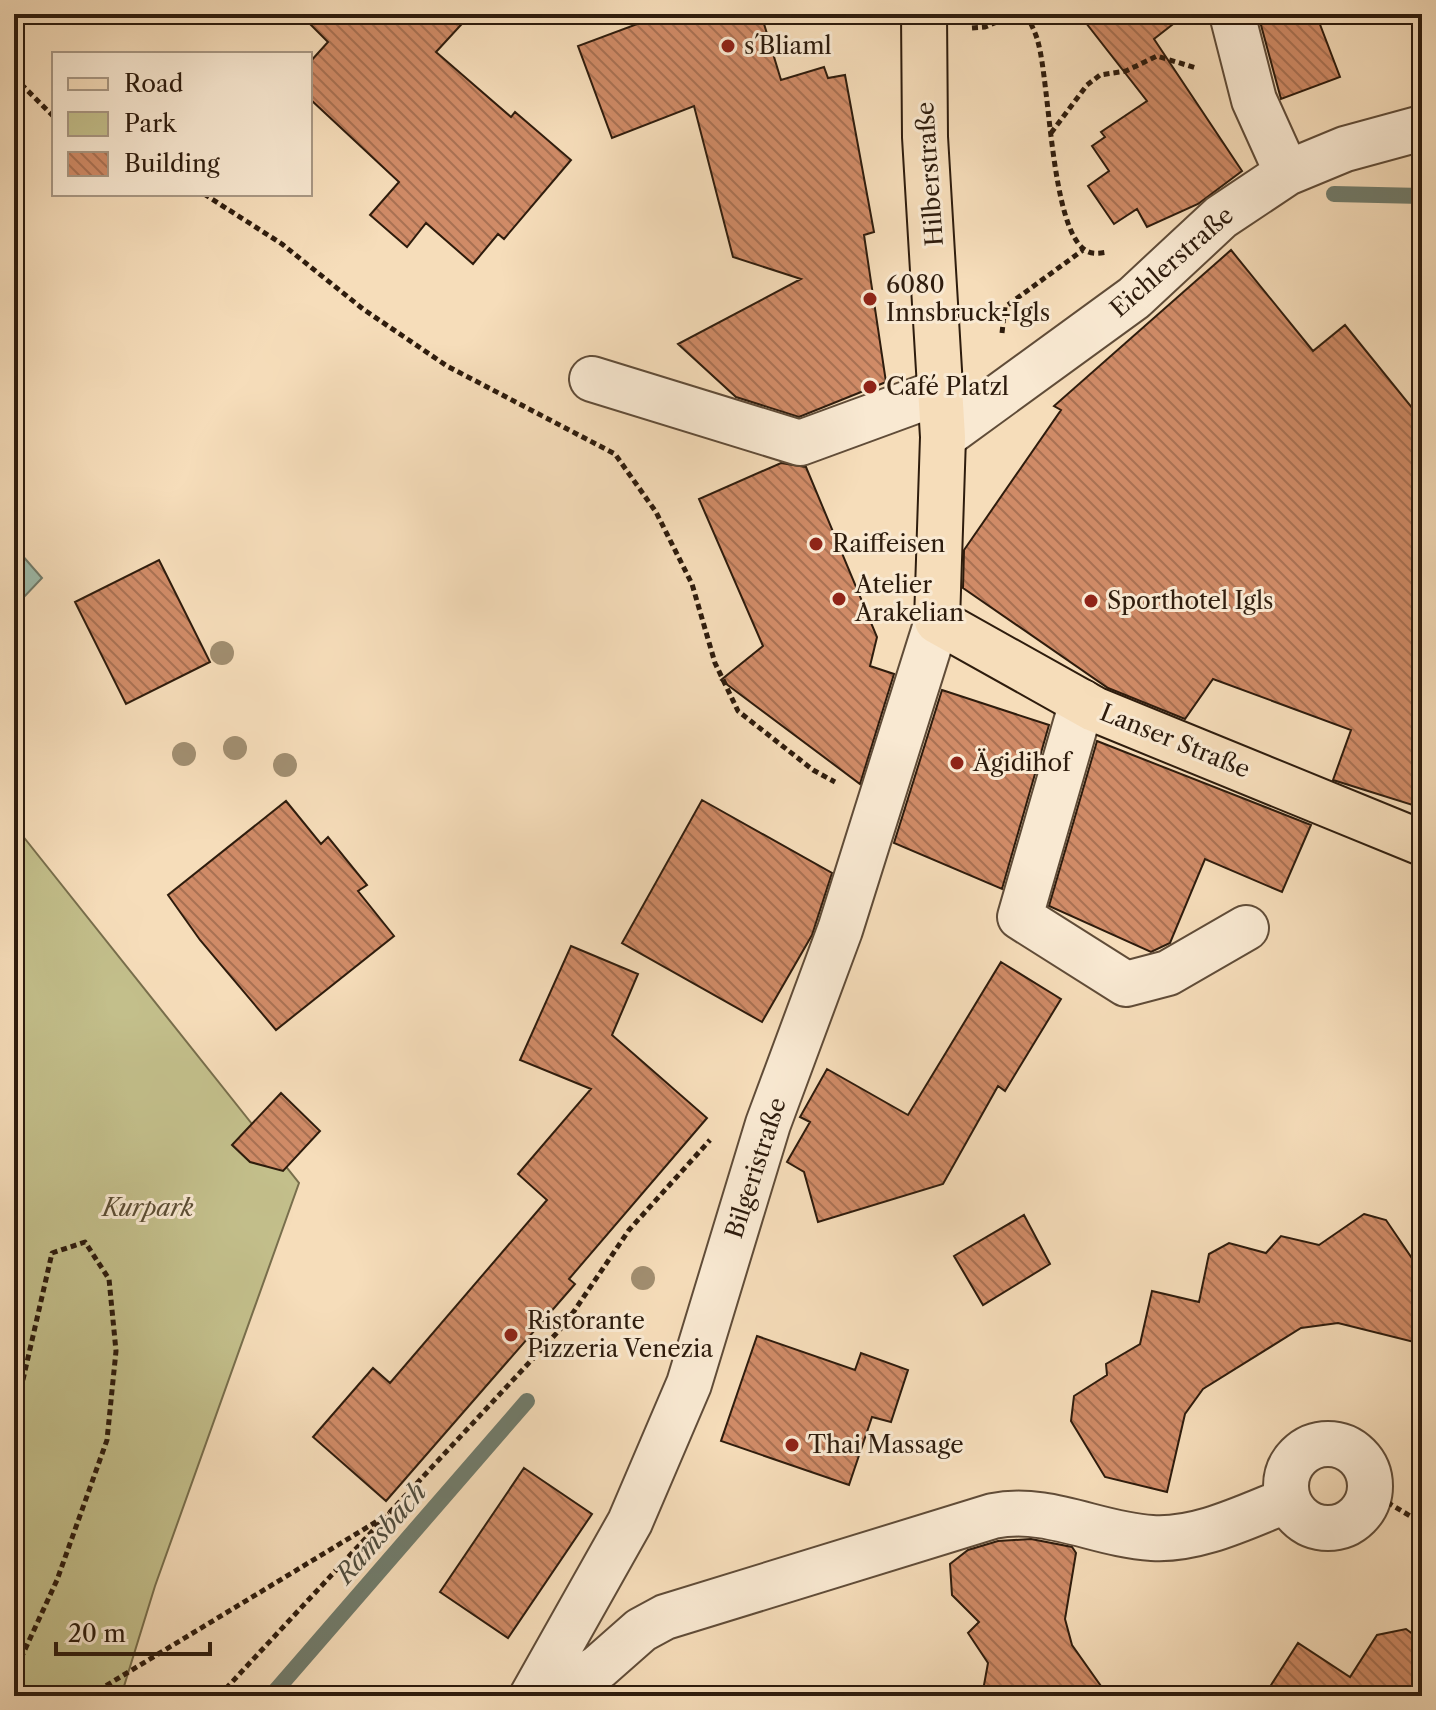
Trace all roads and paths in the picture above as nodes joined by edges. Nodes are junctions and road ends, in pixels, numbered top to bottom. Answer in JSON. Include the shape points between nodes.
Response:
{"nodes":[{"id":1,"x":924,"y":14,"type":"edge"},
{"id":2,"x":1027,"y":14,"type":"edge"},
{"id":3,"x":1232,"y":14,"type":"edge"},
{"id":4,"x":1247,"y":71,"type":"junction"},
{"id":5,"x":14,"y":77,"type":"edge"},
{"id":6,"x":52,"y":115,"type":"edge"},
{"id":7,"x":1422,"y":128,"type":"edge"},
{"id":8,"x":1051,"y":133,"type":"junction"},
{"id":9,"x":1287,"y":173,"type":"junction"},
{"id":10,"x":207,"y":196,"type":"edge"},
{"id":11,"x":1120,"y":249,"type":"dead end"},
{"id":12,"x":1083,"y":250,"type":"junction"},
{"id":13,"x":941,"y":372,"type":"junction"},
{"id":14,"x":592,"y":379,"type":"dead end"},
{"id":15,"x":943,"y":437,"type":"junction"},
{"id":16,"x":937,"y":621,"type":"junction"},
{"id":17,"x":1082,"y":702,"type":"junction"},
{"id":18,"x":878,"y":805,"type":"junction"},
{"id":19,"x":1422,"y":843,"type":"edge"},
{"id":20,"x":1246,"y":928,"type":"dead end"},
{"id":21,"x":768,"y":1124,"type":"junction"},
{"id":22,"x":14,"y":1419,"type":"edge"},
{"id":23,"x":1370,"y":1492,"type":"junction"},
{"id":24,"x":1288,"y":1500,"type":"junction"},
{"id":25,"x":396,"y":1509,"type":"junction"},
{"id":26,"x":1422,"y":1523,"type":"edge"},
{"id":27,"x":536,"y":1691,"type":"edge"},
{"id":28,"x":15,"y":1696,"type":"edge"},
{"id":29,"x":89,"y":1696,"type":"edge"},
{"id":30,"x":219,"y":1696,"type":"edge"}],
"edges":[{"from":1,"to":13,"type":"main road","name":"Hilberstraße","via":[[925,137]]},
{"from":2,"to":8,"type":"path","via":[[1038,43]]},
{"from":3,"to":4,"type":"street"},
{"from":4,"to":8,"type":"path","via":[[1147,58],[1087,85]]},
{"from":4,"to":9,"type":"street","via":[[1254,100]]},
{"from":5,"to":6,"type":"path"},
{"from":7,"to":9,"type":"street","name":"Eichlerstraße","via":[[1345,149]]},
{"from":8,"to":12,"type":"path","via":[[1059,188]]},
{"from":9,"to":15,"type":"street","name":"Eichlerstraße","via":[[1221,217],[1134,298]]},
{"from":10,"to":18,"type":"path","via":[[282,244],[363,309],[447,366],[615,454],[656,512],[692,584],[715,663],[738,711],[813,770]]},
{"from":11,"to":12,"type":"path","via":[[1092,254]]},
{"from":12,"to":13,"type":"path","via":[[1005,307],[1002,338]]},
{"from":13,"to":14,"type":"street","via":[[800,443]]},
{"from":13,"to":15,"type":"main road","name":"Hilberstraße"},
{"from":15,"to":16,"type":"main road","name":"Hilberstraße"},
{"from":16,"to":17,"type":"main road","name":"Lanser Straße"},
{"from":16,"to":18,"type":"street","name":"Bilgeristraße"},
{"from":17,"to":19,"type":"main road","name":"Lanser Straße"},
{"from":17,"to":20,"type":"street","via":[[1020,917],[1126,984],[1168,973]]},
{"from":18,"to":21,"type":"street","name":"Bilgeristraße","via":[[840,930]]},
{"from":21,"to":25,"type":"path","via":[[715,1134],[629,1230],[580,1306]]},
{"from":21,"to":27,"type":"street","name":"Bilgeristraße","via":[[671,1430],[600,1580]]},
{"from":22,"to":28,"type":"path","via":[[52,1253],[85,1242],[109,1279],[116,1351],[107,1440],[57,1580],[16,1669]]},
{"from":23,"to":24,"type":"street","via":[[1360,1515],[1326,1529],[1303,1520]]},
{"from":23,"to":24,"type":"street","via":[[1367,1469],[1353,1451],[1320,1445],[1292,1464]]},
{"from":23,"to":26,"type":"path"},
{"from":24,"to":27,"type":"street","via":[[1175,1537],[1126,1534],[1021,1512],[993,1516],[665,1617],[572,1684]]},
{"from":25,"to":29,"type":"path"},
{"from":25,"to":30,"type":"path"}]}
